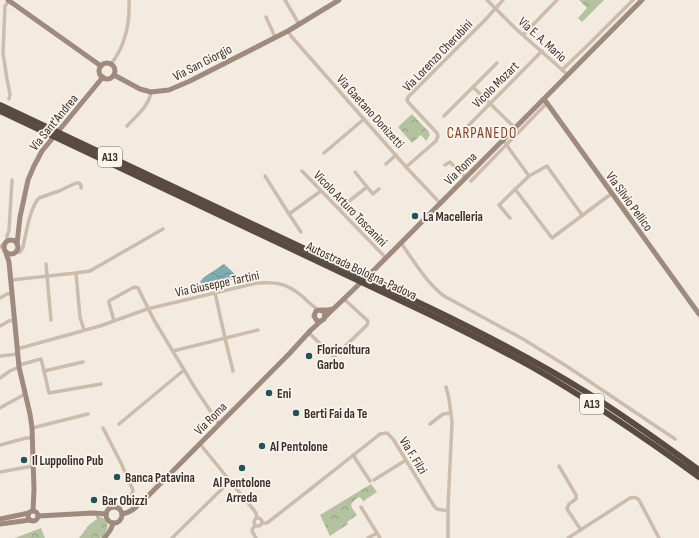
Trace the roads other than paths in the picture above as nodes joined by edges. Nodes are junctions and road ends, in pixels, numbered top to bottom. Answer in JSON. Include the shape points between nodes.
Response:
{"nodes":[{"id":1,"x":129,"y":0,"type":"edge"},
{"id":2,"x":285,"y":0,"type":"edge"},
{"id":3,"x":339,"y":0,"type":"edge"},
{"id":4,"x":487,"y":0,"type":"edge"},
{"id":5,"x":503,"y":0,"type":"edge"},
{"id":6,"x":557,"y":0,"type":"edge"},
{"id":7,"x":632,"y":0,"type":"edge"},
{"id":8,"x":642,"y":0,"type":"edge"},
{"id":9,"x":8,"y":1,"type":"edge"},
{"id":10,"x":495,"y":8,"type":"junction"},
{"id":11,"x":266,"y":17,"type":"dead end"},
{"id":12,"x":299,"y":24,"type":"junction"},
{"id":13,"x":288,"y":31,"type":"junction"},
{"id":14,"x":523,"y":34,"type":"junction"},
{"id":15,"x":275,"y":37,"type":"junction"},
{"id":16,"x":542,"y":51,"type":"junction"},
{"id":17,"x":497,"y":63,"type":"dead end"},
{"id":18,"x":111,"y":64,"type":"junction"},
{"id":19,"x":101,"y":66,"type":"junction"},
{"id":20,"x":562,"y":70,"type":"junction"},
{"id":21,"x":114,"y":75,"type":"junction"},
{"id":22,"x":568,"y":75,"type":"junction"},
{"id":23,"x":103,"y":77,"type":"junction"},
{"id":24,"x":473,"y":87,"type":"junction"},
{"id":25,"x":151,"y":92,"type":"junction"},
{"id":26,"x":10,"y":98,"type":"dead end"},
{"id":27,"x":546,"y":101,"type":"junction"},
{"id":28,"x":490,"y":104,"type":"junction"},
{"id":29,"x":0,"y":105,"type":"edge"},
{"id":30,"x":0,"y":111,"type":"edge"},
{"id":31,"x":444,"y":116,"type":"dead end"},
{"id":32,"x":364,"y":119,"type":"junction"},
{"id":33,"x":127,"y":126,"type":"dead end"},
{"id":34,"x":515,"y":128,"type":"junction"},
{"id":35,"x":463,"y":131,"type":"dead end"},
{"id":36,"x":505,"y":142,"type":"junction"},
{"id":37,"x":324,"y":153,"type":"dead end"},
{"id":38,"x":396,"y":155,"type":"junction"},
{"id":39,"x":386,"y":164,"type":"dead end"},
{"id":40,"x":445,"y":165,"type":"dead end"},
{"id":41,"x":406,"y":167,"type":"junction"},
{"id":42,"x":302,"y":171,"type":"dead end"},
{"id":43,"x":354,"y":172,"type":"dead end"},
{"id":44,"x":265,"y":176,"type":"dead end"},
{"id":45,"x":529,"y":176,"type":"junction"},
{"id":46,"x":468,"y":179,"type":"junction"},
{"id":47,"x":12,"y":180,"type":"dead end"},
{"id":48,"x":367,"y":187,"type":"junction"},
{"id":49,"x":81,"y":188,"type":"dead end"},
{"id":50,"x":379,"y":189,"type":"dead end"},
{"id":51,"x":515,"y":189,"type":"junction"},
{"id":52,"x":321,"y":191,"type":"junction"},
{"id":53,"x":611,"y":194,"type":"junction"},
{"id":54,"x":440,"y":203,"type":"junction"},
{"id":55,"x":338,"y":209,"type":"junction"},
{"id":56,"x":289,"y":214,"type":"junction"},
{"id":57,"x":582,"y":215,"type":"junction"},
{"id":58,"x":510,"y":218,"type":"dead end"},
{"id":59,"x":163,"y":229,"type":"dead end"},
{"id":60,"x":18,"y":232,"type":"junction"},
{"id":61,"x":301,"y":232,"type":"dead end"},
{"id":62,"x":6,"y":243,"type":"edge"},
{"id":63,"x":401,"y":243,"type":"junction"},
{"id":64,"x":17,"y":244,"type":"junction"},
{"id":65,"x":4,"y":252,"type":"edge"},
{"id":66,"x":14,"y":253,"type":"junction"},
{"id":67,"x":386,"y":258,"type":"junction"},
{"id":68,"x":9,"y":262,"type":"junction"},
{"id":69,"x":46,"y":264,"type":"dead end"},
{"id":70,"x":76,"y":273,"type":"junction"},
{"id":71,"x":48,"y":277,"type":"junction"},
{"id":72,"x":357,"y":277,"type":"junction"},
{"id":73,"x":11,"y":280,"type":"junction"},
{"id":74,"x":368,"y":282,"type":"junction"},
{"id":75,"x":214,"y":293,"type":"junction"},
{"id":76,"x":12,"y":294,"type":"junction"},
{"id":77,"x":0,"y":298,"type":"edge"},
{"id":78,"x":344,"y":299,"type":"junction"},
{"id":79,"x":309,"y":303,"type":"junction"},
{"id":80,"x":335,"y":308,"type":"junction"},
{"id":81,"x":147,"y":309,"type":"junction"},
{"id":82,"x":321,"y":310,"type":"junction"},
{"id":83,"x":699,"y":314,"type":"edge"},
{"id":84,"x":314,"y":316,"type":"junction"},
{"id":85,"x":323,"y":319,"type":"junction"},
{"id":86,"x":15,"y":320,"type":"junction"},
{"id":87,"x":51,"y":320,"type":"dead end"},
{"id":88,"x":114,"y":321,"type":"junction"},
{"id":89,"x":0,"y":326,"type":"edge"},
{"id":90,"x":84,"y":330,"type":"junction"},
{"id":91,"x":258,"y":330,"type":"dead end"},
{"id":92,"x":310,"y":332,"type":"junction"},
{"id":93,"x":225,"y":338,"type":"junction"},
{"id":94,"x":181,"y":349,"type":"junction"},
{"id":95,"x":173,"y":351,"type":"junction"},
{"id":96,"x":17,"y":352,"type":"junction"},
{"id":97,"x":0,"y":356,"type":"edge"},
{"id":98,"x":177,"y":357,"type":"junction"},
{"id":99,"x":83,"y":362,"type":"dead end"},
{"id":100,"x":19,"y":366,"type":"junction"},
{"id":101,"x":184,"y":370,"type":"junction"},
{"id":102,"x":44,"y":371,"type":"junction"},
{"id":103,"x":233,"y":372,"type":"dead end"},
{"id":104,"x":0,"y":378,"type":"edge"},
{"id":105,"x":101,"y":384,"type":"dead end"},
{"id":106,"x":446,"y":387,"type":"dead end"},
{"id":107,"x":25,"y":394,"type":"junction"},
{"id":108,"x":0,"y":408,"type":"edge"},
{"id":109,"x":452,"y":412,"type":"junction"},
{"id":110,"x":88,"y":414,"type":"dead end"},
{"id":111,"x":119,"y":424,"type":"dead end"},
{"id":112,"x":219,"y":424,"type":"junction"},
{"id":113,"x":430,"y":424,"type":"dead end"},
{"id":114,"x":32,"y":428,"type":"junction"},
{"id":115,"x":103,"y":428,"type":"dead end"},
{"id":116,"x":32,"y":438,"type":"junction"},
{"id":117,"x":675,"y":439,"type":"dead end"},
{"id":118,"x":0,"y":444,"type":"edge"},
{"id":119,"x":200,"y":444,"type":"junction"},
{"id":120,"x":353,"y":455,"type":"junction"},
{"id":121,"x":406,"y":460,"type":"junction"},
{"id":122,"x":33,"y":466,"type":"junction"},
{"id":123,"x":559,"y":466,"type":"dead end"},
{"id":124,"x":699,"y":470,"type":"edge"},
{"id":125,"x":0,"y":472,"type":"edge"},
{"id":126,"x":699,"y":477,"type":"edge"},
{"id":127,"x":230,"y":481,"type":"junction"},
{"id":128,"x":361,"y":507,"type":"dead end"},
{"id":129,"x":119,"y":509,"type":"junction"},
{"id":130,"x":448,"y":511,"type":"junction"},
{"id":131,"x":31,"y":512,"type":"junction"},
{"id":132,"x":106,"y":514,"type":"junction"},
{"id":133,"x":122,"y":514,"type":"junction"},
{"id":134,"x":38,"y":516,"type":"junction"},
{"id":135,"x":0,"y":518,"type":"edge"},
{"id":136,"x":256,"y":518,"type":"junction"},
{"id":137,"x":30,"y":520,"type":"junction"},
{"id":138,"x":113,"y":523,"type":"junction"},
{"id":139,"x":262,"y":523,"type":"junction"},
{"id":140,"x":0,"y":524,"type":"edge"},
{"id":141,"x":255,"y":525,"type":"junction"},
{"id":142,"x":581,"y":530,"type":"junction"},
{"id":143,"x":377,"y":533,"type":"junction"},
{"id":144,"x":104,"y":538,"type":"edge"},
{"id":145,"x":172,"y":538,"type":"edge"},
{"id":146,"x":256,"y":538,"type":"edge"},
{"id":147,"x":368,"y":538,"type":"edge"},
{"id":148,"x":380,"y":538,"type":"edge"},
{"id":149,"x":448,"y":538,"type":"edge"},
{"id":150,"x":568,"y":538,"type":"edge"},
{"id":151,"x":659,"y":538,"type":"edge"}],
"edges":[{"from":1,"to":18,"type":"street","via":[[124,40]]},
{"from":2,"to":12,"type":"street"},
{"from":3,"to":12,"type":"street","name":"Via San Giorgio"},
{"from":4,"to":10,"type":"street","name":"Via E. A. Mario"},
{"from":5,"to":10,"type":"street"},
{"from":6,"to":14,"type":"street"},
{"from":7,"to":20,"type":"street"},
{"from":8,"to":22,"type":"street","name":"Via Roma"},
{"from":9,"to":19,"type":"street"},
{"from":9,"to":26,"type":"street","via":[[5,6],[4,53]]},
{"from":10,"to":14,"type":"street","name":"Via E. A. Mario"},
{"from":10,"to":41,"type":"street","name":"Via Lorenzo Cherubini","via":[[407,99],[438,136],[436,141]]},
{"from":11,"to":15,"type":"street"},
{"from":12,"to":13,"type":"street","name":"Via San Giorgio"},
{"from":13,"to":15,"type":"street","name":"Via San Giorgio"},
{"from":13,"to":32,"type":"street","name":"Via Gaetano Donizetti"},
{"from":14,"to":16,"type":"street","name":"Via E. A. Mario"},
{"from":15,"to":25,"type":"street","name":"Via San Giorgio","via":[[179,86]]},
{"from":16,"to":20,"type":"street","name":"Via E. A. Mario"},
{"from":16,"to":28,"type":"street","name":"Vicolo Mozart"},
{"from":17,"to":24,"type":"street"},
{"from":18,"to":19,"type":"street"},
{"from":18,"to":21,"type":"street","via":[[115,70]]},
{"from":19,"to":23,"type":"street","via":[[100,72]]},
{"from":20,"to":22,"type":"street","name":"Via E. A. Mario"},
{"from":21,"to":23,"type":"street","via":[[110,78]]},
{"from":21,"to":25,"type":"street","name":"Via San Giorgio"},
{"from":22,"to":27,"type":"street","name":"Via Roma"},
{"from":23,"to":60,"type":"street","name":"Via Sant'Andrea","via":[[38,158],[28,180]]},
{"from":24,"to":28,"type":"street"},
{"from":24,"to":31,"type":"street"},
{"from":25,"to":33,"type":"street","via":[[142,110]]},
{"from":27,"to":34,"type":"street","name":"Via Roma"},
{"from":27,"to":36,"type":"street","name":"Via Roma"},
{"from":27,"to":53,"type":"street","name":"Via Silvio Pellico"},
{"from":28,"to":34,"type":"street"},
{"from":28,"to":35,"type":"street","name":"Vicolo Mozart"},
{"from":29,"to":72,"type":"highway","name":"Autostrada Bologna-Padova","number":"A13"},
{"from":30,"to":72,"type":"highway","name":"Autostrada Bologna-Padova","number":"A13"},
{"from":32,"to":37,"type":"street"},
{"from":32,"to":38,"type":"street","name":"Via Gaetano Donizetti"},
{"from":34,"to":36,"type":"street","name":"Via Roma"},
{"from":36,"to":45,"type":"street"},
{"from":36,"to":46,"type":"street","name":"Via Roma"},
{"from":38,"to":39,"type":"street"},
{"from":38,"to":41,"type":"street","name":"Via Gaetano Donizetti"},
{"from":40,"to":46,"type":"street","via":[[450,162]]},
{"from":41,"to":54,"type":"street","name":"Via Gaetano Donizetti"},
{"from":42,"to":52,"type":"street","name":"Vicolo Arturo Toscanini"},
{"from":43,"to":48,"type":"street"},
{"from":44,"to":56,"type":"street"},
{"from":45,"to":51,"type":"street"},
{"from":45,"to":57,"type":"street","via":[[547,166]]},
{"from":46,"to":54,"type":"street","name":"Via Roma"},
{"from":47,"to":62,"type":"street","via":[[10,230]]},
{"from":48,"to":50,"type":"street","via":[[373,194]]},
{"from":48,"to":55,"type":"street"},
{"from":49,"to":66,"type":"street","via":[[81,185],[76,183],[39,198],[33,207],[23,246],[20,252]]},
{"from":51,"to":57,"type":"street","via":[[552,238]]},
{"from":51,"to":58,"type":"street","via":[[499,205]]},
{"from":52,"to":55,"type":"street","name":"Vicolo Arturo Toscanini"},
{"from":52,"to":56,"type":"street"},
{"from":53,"to":57,"type":"street"},
{"from":53,"to":83,"type":"street","name":"Via Silvio Pellico"},
{"from":54,"to":63,"type":"street","name":"Via Roma"},
{"from":55,"to":67,"type":"street","name":"Vicolo Arturo Toscanini"},
{"from":56,"to":61,"type":"street"},
{"from":59,"to":70,"type":"street","via":[[90,271]]},
{"from":60,"to":62,"type":"street"},
{"from":60,"to":64,"type":"street","name":"Via Sant'Andrea"},
{"from":62,"to":64,"type":"street","via":[[15,241]]},
{"from":62,"to":65,"type":"street"},
{"from":63,"to":67,"type":"street","name":"Via Roma"},
{"from":63,"to":117,"type":"street","via":[[428,280],[444,296],[568,366]]},
{"from":64,"to":66,"type":"street"},
{"from":65,"to":66,"type":"street"},
{"from":65,"to":68,"type":"street"},
{"from":66,"to":68,"type":"street"},
{"from":67,"to":78,"type":"street","name":"Via Roma"},
{"from":68,"to":73,"type":"street"},
{"from":69,"to":71,"type":"street"},
{"from":70,"to":71,"type":"street"},
{"from":70,"to":90,"type":"street","via":[[80,317]]},
{"from":71,"to":73,"type":"street"},
{"from":71,"to":87,"type":"street"},
{"from":72,"to":74,"type":"highway","name":"Autostrada Bologna-Padova","number":"A13"},
{"from":73,"to":76,"type":"street"},
{"from":74,"to":124,"type":"highway","name":"Autostrada Bologna-Padova","number":"A13","via":[[457,321],[534,361],[586,392]]},
{"from":74,"to":126,"type":"highway","name":"Autostrada Bologna-Padova","number":"A13","via":[[532,367],[641,436]]},
{"from":75,"to":79,"type":"street","name":"Via Giuseppe Tartini","via":[[257,283],[277,283],[294,290]]},
{"from":75,"to":81,"type":"street","name":"Via Giuseppe Tartini"},
{"from":75,"to":93,"type":"street"},
{"from":76,"to":77,"type":"street"},
{"from":76,"to":86,"type":"street"},
{"from":78,"to":80,"type":"street","name":"Via Roma"},
{"from":78,"to":92,"type":"street","via":[[368,321],[367,326],[334,357]]},
{"from":79,"to":82,"type":"street","name":"Via Giuseppe Tartini"},
{"from":79,"to":84,"type":"street","name":"Via Giuseppe Tartini"},
{"from":80,"to":82,"type":"street"},
{"from":80,"to":85,"type":"street","name":"Via Roma"},
{"from":81,"to":88,"type":"street","name":"Via Giuseppe Tartini"},
{"from":81,"to":88,"type":"street","via":[[138,288],[134,287],[109,301]]},
{"from":81,"to":95,"type":"street"},
{"from":82,"to":84,"type":"street"},
{"from":82,"to":85,"type":"street","via":[[325,313]]},
{"from":84,"to":85,"type":"street","via":[[317,321]]},
{"from":84,"to":92,"type":"street","name":"Via Roma","via":[[315,321]]},
{"from":85,"to":92,"type":"street","name":"Via Roma"},
{"from":86,"to":89,"type":"street"},
{"from":86,"to":96,"type":"street"},
{"from":88,"to":90,"type":"street","name":"Via Giuseppe Tartini"},
{"from":90,"to":96,"type":"street","name":"Via Giuseppe Tartini"},
{"from":91,"to":93,"type":"street"},
{"from":92,"to":112,"type":"street","name":"Via Roma"},
{"from":93,"to":94,"type":"street"},
{"from":93,"to":103,"type":"street"},
{"from":94,"to":95,"type":"street"},
{"from":94,"to":98,"type":"street"},
{"from":95,"to":98,"type":"street"},
{"from":96,"to":97,"type":"street","name":"Via Giuseppe Tartini"},
{"from":96,"to":100,"type":"street"},
{"from":98,"to":101,"type":"street"},
{"from":99,"to":102,"type":"street"},
{"from":100,"to":102,"type":"street","via":[[41,359]]},
{"from":100,"to":104,"type":"street"},
{"from":100,"to":107,"type":"street"},
{"from":101,"to":111,"type":"street"},
{"from":101,"to":112,"type":"street"},
{"from":102,"to":105,"type":"street","via":[[49,393]]},
{"from":106,"to":109,"type":"street"},
{"from":107,"to":108,"type":"street"},
{"from":107,"to":114,"type":"street"},
{"from":109,"to":113,"type":"street","via":[[443,414]]},
{"from":109,"to":130,"type":"street"},
{"from":110,"to":114,"type":"street"},
{"from":112,"to":119,"type":"street","name":"Via Roma"},
{"from":114,"to":116,"type":"street"},
{"from":115,"to":129,"type":"street","via":[[133,490],[132,495]]},
{"from":116,"to":118,"type":"street"},
{"from":116,"to":122,"type":"street"},
{"from":119,"to":127,"type":"street"},
{"from":119,"to":133,"type":"street","name":"Via Roma","via":[[136,507]]},
{"from":120,"to":121,"type":"street","via":[[372,480]]},
{"from":120,"to":121,"type":"street","name":"Via F. Filzi","via":[[380,434],[387,433]]},
{"from":120,"to":139,"type":"street","name":"Via F. Filzi","via":[[266,523]]},
{"from":121,"to":130,"type":"street","name":"Via F. Filzi","via":[[434,506]]},
{"from":122,"to":125,"type":"street"},
{"from":122,"to":131,"type":"street"},
{"from":123,"to":142,"type":"street","via":[[576,495],[576,499],[567,509]]},
{"from":127,"to":136,"type":"street","via":[[256,513]]},
{"from":127,"to":145,"type":"street"},
{"from":128,"to":143,"type":"street"},
{"from":129,"to":132,"type":"street","via":[[111,508]]},
{"from":129,"to":133,"type":"street"},
{"from":130,"to":149,"type":"street"},
{"from":131,"to":134,"type":"street"},
{"from":131,"to":135,"type":"street"},
{"from":131,"to":137,"type":"street","via":[[28,518]]},
{"from":132,"to":134,"type":"street"},
{"from":132,"to":138,"type":"street","via":[[108,520]]},
{"from":133,"to":138,"type":"street","via":[[120,521]]},
{"from":134,"to":137,"type":"street","via":[[33,521]]},
{"from":136,"to":139,"type":"street"},
{"from":136,"to":141,"type":"street"},
{"from":137,"to":140,"type":"street"},
{"from":138,"to":144,"type":"street","via":[[110,532]]},
{"from":139,"to":141,"type":"street","via":[[259,526]]},
{"from":141,"to":146,"type":"street","via":[[252,530]]},
{"from":142,"to":150,"type":"street"},
{"from":142,"to":151,"type":"street","via":[[634,497],[639,500]]},
{"from":143,"to":147,"type":"street"},
{"from":143,"to":148,"type":"street"}]}
